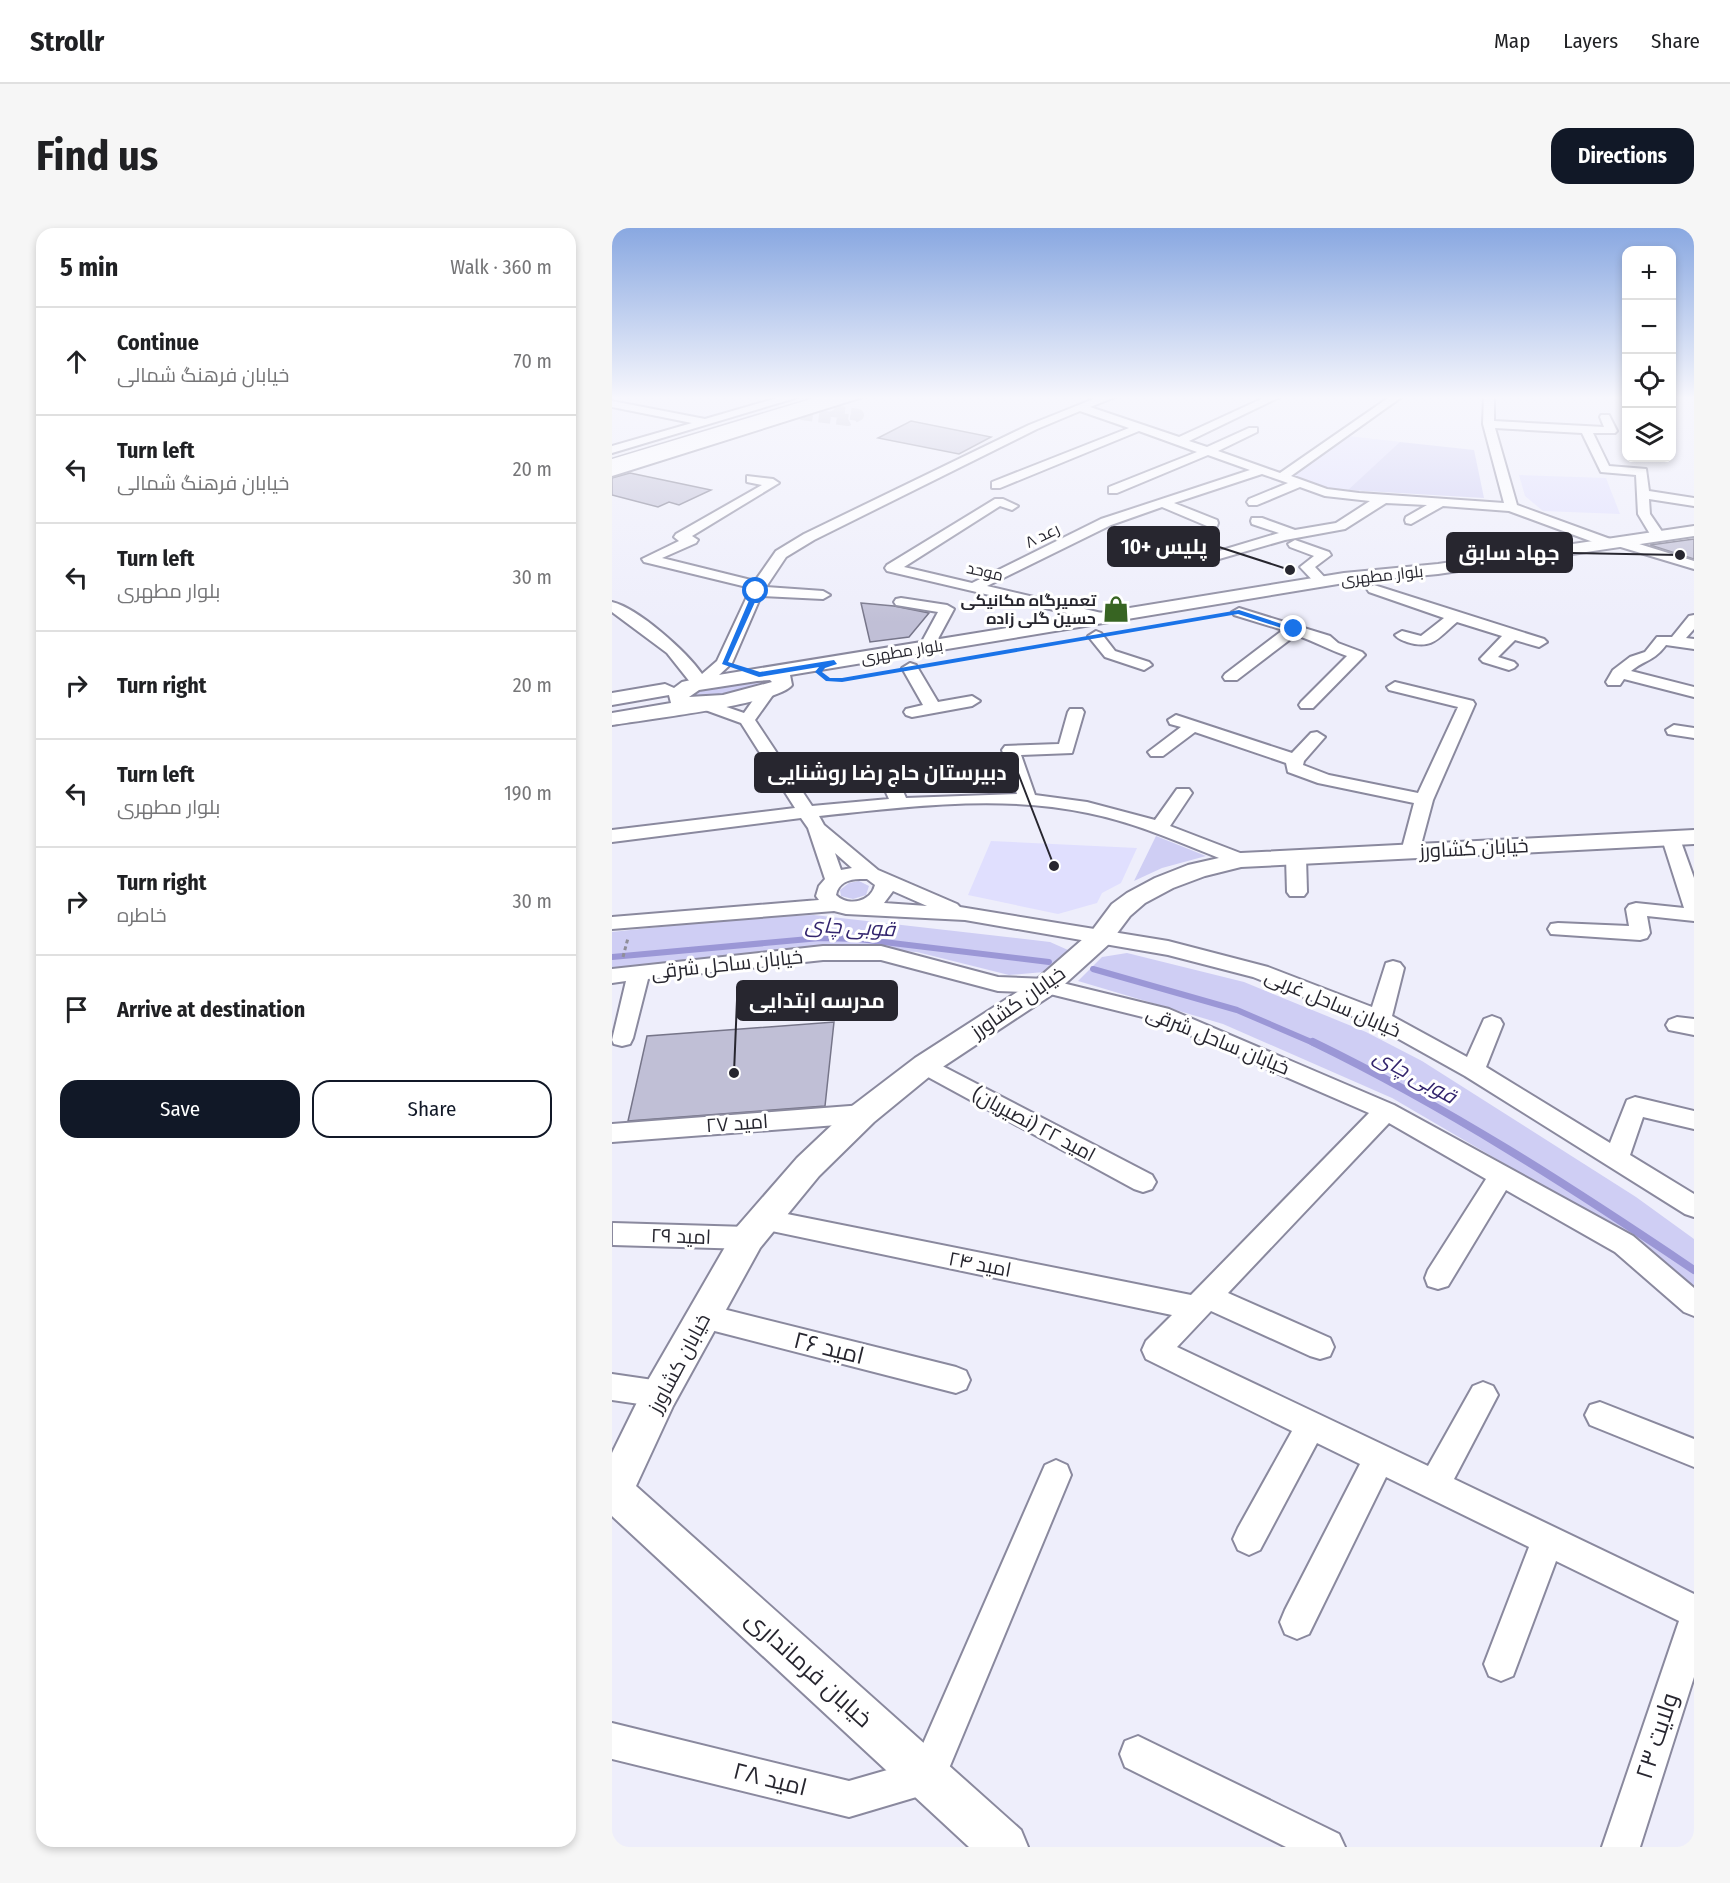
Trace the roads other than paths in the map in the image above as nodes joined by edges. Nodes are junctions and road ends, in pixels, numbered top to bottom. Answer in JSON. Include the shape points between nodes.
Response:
{"nodes":[{"id":1,"x":943,"y":472,"type":"edge"},
{"id":2,"x":1029,"y":472,"type":"edge"},
{"id":3,"x":1158,"y":472,"type":"edge"},
{"id":4,"x":1257,"y":472,"type":"edge"},
{"id":5,"x":1266,"y":472,"type":"edge"},
{"id":6,"x":1290,"y":472,"type":"edge"},
{"id":7,"x":1502,"y":472,"type":"edge"},
{"id":8,"x":1636,"y":472,"type":"edge"},
{"id":9,"x":1282,"y":477,"type":"junction"},
{"id":10,"x":750,"y":479,"type":"dead end"},
{"id":11,"x":1300,"y":483,"type":"junction"},
{"id":12,"x":996,"y":485,"type":"dead end"},
{"id":13,"x":1113,"y":490,"type":"dead end"},
{"id":14,"x":1152,"y":492,"type":"dead end"},
{"id":15,"x":1643,"y":494,"type":"junction"},
{"id":16,"x":1383,"y":499,"type":"junction"},
{"id":17,"x":1167,"y":502,"type":"junction"},
{"id":18,"x":1252,"y":502,"type":"dead end"},
{"id":19,"x":1441,"y":502,"type":"junction"},
{"id":20,"x":1694,"y":502,"type":"edge"},
{"id":21,"x":1006,"y":504,"type":"dead end"},
{"id":22,"x":1511,"y":507,"type":"junction"},
{"id":23,"x":1138,"y":511,"type":"junction"},
{"id":24,"x":1089,"y":514,"type":"dead end"},
{"id":25,"x":1158,"y":519,"type":"dead end"},
{"id":26,"x":1411,"y":520,"type":"dead end"},
{"id":27,"x":968,"y":521,"type":"junction"},
{"id":28,"x":1257,"y":521,"type":"dead end"},
{"id":29,"x":1106,"y":522,"type":"junction"},
{"id":30,"x":1212,"y":523,"type":"dead end"},
{"id":31,"x":939,"y":525,"type":"dead end"},
{"id":32,"x":984,"y":525,"type":"dead end"},
{"id":33,"x":956,"y":529,"type":"junction"},
{"id":34,"x":1694,"y":531,"type":"edge"},
{"id":35,"x":1658,"y":536,"type":"junction"},
{"id":36,"x":1165,"y":539,"type":"dead end"},
{"id":37,"x":1294,"y":539,"type":"junction"},
{"id":38,"x":1614,"y":543,"type":"junction"},
{"id":39,"x":1694,"y":565,"type":"edge"},
{"id":40,"x":1438,"y":569,"type":"junction"},
{"id":41,"x":1344,"y":578,"type":"junction"},
{"id":42,"x":1322,"y":582,"type":"junction"},
{"id":43,"x":974,"y":587,"type":"junction"},
{"id":44,"x":758,"y":588,"type":"junction"},
{"id":45,"x":1366,"y":590,"type":"junction"},
{"id":46,"x":823,"y":595,"type":"dead end"},
{"id":47,"x":901,"y":602,"type":"dead end"},
{"id":48,"x":612,"y":606,"type":"edge"},
{"id":49,"x":1239,"y":612,"type":"junction"},
{"id":50,"x":1455,"y":617,"type":"junction"},
{"id":51,"x":1105,"y":618,"type":"junction"},
{"id":52,"x":1694,"y":619,"type":"edge"},
{"id":53,"x":1294,"y":629,"type":"junction"},
{"id":54,"x":1511,"y":634,"type":"junction"},
{"id":55,"x":1402,"y":635,"type":"dead end"},
{"id":56,"x":1096,"y":636,"type":"junction"},
{"id":57,"x":1669,"y":640,"type":"junction"},
{"id":58,"x":1539,"y":642,"type":"dead end"},
{"id":59,"x":1694,"y":644,"type":"edge"},
{"id":60,"x":927,"y":647,"type":"junction"},
{"id":61,"x":724,"y":663,"type":"junction"},
{"id":62,"x":1144,"y":665,"type":"dead end"},
{"id":63,"x":1509,"y":665,"type":"dead end"},
{"id":64,"x":910,"y":668,"type":"junction"},
{"id":65,"x":843,"y":673,"type":"junction"},
{"id":66,"x":1231,"y":677,"type":"dead end"},
{"id":67,"x":763,"y":683,"type":"junction"},
{"id":68,"x":799,"y":687,"type":"dead end"},
{"id":69,"x":1395,"y":687,"type":"dead end"},
{"id":70,"x":1694,"y":692,"type":"edge"},
{"id":71,"x":701,"y":694,"type":"junction"},
{"id":72,"x":972,"y":701,"type":"dead end"},
{"id":73,"x":1307,"y":705,"type":"dead end"},
{"id":74,"x":933,"y":708,"type":"junction"},
{"id":75,"x":613,"y":709,"type":"edge"},
{"id":76,"x":912,"y":711,"type":"dead end"},
{"id":77,"x":1076,"y":712,"type":"dead end"},
{"id":78,"x":747,"y":720,"type":"junction"},
{"id":79,"x":1674,"y":730,"type":"dead end"},
{"id":80,"x":1694,"y":733,"type":"edge"},
{"id":81,"x":1317,"y":737,"type":"dead end"},
{"id":82,"x":1157,"y":752,"type":"dead end"},
{"id":83,"x":1295,"y":760,"type":"junction"},
{"id":84,"x":882,"y":764,"type":"dead end"},
{"id":85,"x":1183,"y":793,"type":"dead end"},
{"id":86,"x":1028,"y":800,"type":"junction"},
{"id":87,"x":1424,"y":800,"type":"junction"},
{"id":88,"x":900,"y":804,"type":"junction"},
{"id":89,"x":805,"y":810,"type":"junction"},
{"id":90,"x":817,"y":828,"type":"junction"},
{"id":91,"x":1159,"y":828,"type":"junction"},
{"id":92,"x":612,"y":836,"type":"edge"},
{"id":93,"x":1683,"y":838,"type":"edge"},
{"id":94,"x":1412,"y":852,"type":"junction"},
{"id":95,"x":1296,"y":857,"type":"junction"},
{"id":96,"x":1241,"y":860,"type":"junction"},
{"id":97,"x":876,"y":876,"type":"junction"},
{"id":98,"x":835,"y":880,"type":"junction"},
{"id":99,"x":1297,"y":892,"type":"dead end"},
{"id":100,"x":844,"y":907,"type":"junction"},
{"id":101,"x":1694,"y":907,"type":"edge"},
{"id":102,"x":965,"y":914,"type":"junction"},
{"id":103,"x":1694,"y":915,"type":"edge"},
{"id":104,"x":622,"y":922,"type":"edge"},
{"id":105,"x":1558,"y":928,"type":"dead end"},
{"id":106,"x":1100,"y":938,"type":"junction"},
{"id":107,"x":1393,"y":968,"type":"dead end"},
{"id":108,"x":623,"y":975,"type":"edge"},
{"id":109,"x":1046,"y":986,"type":"junction"},
{"id":110,"x":1380,"y":1019,"type":"junction"},
{"id":111,"x":1492,"y":1024,"type":"dead end"},
{"id":112,"x":622,"y":1038,"type":"dead end"},
{"id":113,"x":925,"y":1065,"type":"junction"},
{"id":114,"x":1473,"y":1070,"type":"junction"},
{"id":115,"x":1386,"y":1111,"type":"junction"},
{"id":116,"x":863,"y":1114,"type":"junction"},
{"id":117,"x":1694,"y":1120,"type":"edge"},
{"id":118,"x":612,"y":1133,"type":"edge"},
{"id":119,"x":1616,"y":1160,"type":"junction"},
{"id":120,"x":1501,"y":1176,"type":"junction"},
{"id":121,"x":1143,"y":1182,"type":"dead end"},
{"id":122,"x":1694,"y":1207,"type":"edge"},
{"id":123,"x":755,"y":1229,"type":"junction"},
{"id":124,"x":613,"y":1234,"type":"edge"},
{"id":125,"x":1438,"y":1278,"type":"dead end"},
{"id":126,"x":1203,"y":1302,"type":"junction"},
{"id":127,"x":1694,"y":1304,"type":"edge"},
{"id":128,"x":703,"y":1316,"type":"junction"},
{"id":129,"x":1320,"y":1347,"type":"dead end"},
{"id":130,"x":956,"y":1380,"type":"dead end"},
{"id":131,"x":612,"y":1387,"type":"edge"},
{"id":132,"x":660,"y":1394,"type":"junction"},
{"id":133,"x":1483,"y":1395,"type":"dead end"},
{"id":134,"x":1600,"y":1415,"type":"dead end"},
{"id":135,"x":1311,"y":1425,"type":"junction"},
{"id":136,"x":1694,"y":1453,"type":"edge"},
{"id":137,"x":1379,"y":1458,"type":"junction"},
{"id":138,"x":1056,"y":1475,"type":"dead end"},
{"id":139,"x":1434,"y":1485,"type":"junction"},
{"id":140,"x":613,"y":1494,"type":"edge"},
{"id":141,"x":1249,"y":1539,"type":"dead end"},
{"id":142,"x":1548,"y":1540,"type":"junction"},
{"id":143,"x":1694,"y":1611,"type":"edge"},
{"id":144,"x":1297,"y":1622,"type":"dead end"},
{"id":145,"x":1694,"y":1625,"type":"edge"},
{"id":146,"x":1501,"y":1664,"type":"dead end"},
{"id":147,"x":612,"y":1741,"type":"edge"},
{"id":148,"x":1138,"y":1754,"type":"dead end"},
{"id":149,"x":927,"y":1777,"type":"junction"},
{"id":150,"x":1004,"y":1847,"type":"edge"},
{"id":151,"x":1326,"y":1847,"type":"edge"},
{"id":152,"x":1621,"y":1847,"type":"edge"}],
"edges":[{"from":1,"to":44,"type":"street","via":[[781,554]]},
{"from":2,"to":12,"type":"street"},
{"from":3,"to":13,"type":"street"},
{"from":4,"to":17,"type":"street","name":"رعد ۸"},
{"from":5,"to":9,"type":"street"},
{"from":6,"to":9,"type":"street"},
{"from":7,"to":22,"type":"street"},
{"from":8,"to":15,"type":"street","via":[[1642,472]]},
{"from":9,"to":11,"type":"street"},
{"from":10,"to":44,"type":"street","via":[[773,483],[681,537],[691,540],[649,559]]},
{"from":11,"to":16,"type":"street","via":[[1335,494]]},
{"from":11,"to":18,"type":"street"},
{"from":14,"to":17,"type":"street"},
{"from":15,"to":20,"type":"street"},
{"from":15,"to":35,"type":"street","via":[[1644,514]]},
{"from":16,"to":19,"type":"street"},
{"from":16,"to":37,"type":"street","via":[[1340,525]]},
{"from":17,"to":23,"type":"street","name":"رعد ۸"},
{"from":17,"to":30,"type":"street"},
{"from":19,"to":22,"type":"street"},
{"from":19,"to":26,"type":"street"},
{"from":21,"to":27,"type":"street"},
{"from":22,"to":38,"type":"street"},
{"from":23,"to":25,"type":"street"},
{"from":23,"to":29,"type":"street","name":"رعد ۸"},
{"from":24,"to":29,"type":"street"},
{"from":27,"to":32,"type":"street"},
{"from":27,"to":33,"type":"street"},
{"from":28,"to":37,"type":"street"},
{"from":29,"to":43,"type":"street","name":"رعد ۸"},
{"from":31,"to":33,"type":"street"},
{"from":33,"to":43,"type":"street","name":"موحد","via":[[892,568]]},
{"from":34,"to":35,"type":"main road"},
{"from":35,"to":38,"type":"main road"},
{"from":36,"to":37,"type":"street","via":[[1219,555]]},
{"from":37,"to":42,"type":"street","via":[[1324,555],[1307,567]]},
{"from":38,"to":39,"type":"street"},
{"from":38,"to":40,"type":"main road"},
{"from":40,"to":41,"type":"main road","name":"بلوار مطهری"},
{"from":40,"to":45,"type":"main road","name":"بلوار مطهری"},
{"from":41,"to":42,"type":"main road","name":"بلوار مطهری"},
{"from":41,"to":45,"type":"main road","via":[[1367,584]]},
{"from":42,"to":51,"type":"main road","name":"بلوار مطهری"},
{"from":43,"to":51,"type":"street","name":"موحد"},
{"from":44,"to":46,"type":"street"},
{"from":44,"to":61,"type":"street"},
{"from":45,"to":49,"type":"main road","name":"بلوار مطهری"},
{"from":45,"to":50,"type":"street"},
{"from":47,"to":60,"type":"street","via":[[947,609]]},
{"from":48,"to":71,"type":"street","via":[[690,666]]},
{"from":49,"to":53,"type":"street"},
{"from":49,"to":56,"type":"main road","name":"بلوار مطهری"},
{"from":50,"to":54,"type":"street"},
{"from":50,"to":55,"type":"street","via":[[1423,642]]},
{"from":51,"to":60,"type":"main road","name":"بلوار مطهری"},
{"from":52,"to":57,"type":"street"},
{"from":53,"to":66,"type":"street"},
{"from":53,"to":73,"type":"street","via":[[1357,655]]},
{"from":54,"to":58,"type":"street"},
{"from":54,"to":63,"type":"street","via":[[1488,659]]},
{"from":56,"to":62,"type":"street","via":[[1110,654]]},
{"from":56,"to":64,"type":"main road","name":"بلوار مطهری"},
{"from":57,"to":59,"type":"street"},
{"from":57,"to":70,"type":"street","via":[[1650,656],[1635,660],[1616,677]]},
{"from":60,"to":65,"type":"main road","name":"بلوار مطهری"},
{"from":61,"to":67,"type":"street"},
{"from":61,"to":71,"type":"street"},
{"from":64,"to":65,"type":"main road","name":"بلوار مطهری"},
{"from":64,"to":74,"type":"street"},
{"from":65,"to":67,"type":"main road","name":"بلوار مطهری"},
{"from":67,"to":68,"type":"main road"},
{"from":67,"to":71,"type":"main road"},
{"from":67,"to":78,"type":"street"},
{"from":69,"to":87,"type":"street","via":[[1467,704]]},
{"from":71,"to":75,"type":"main road"},
{"from":71,"to":78,"type":"street"},
{"from":72,"to":74,"type":"street"},
{"from":74,"to":76,"type":"street"},
{"from":77,"to":86,"type":"street","via":[[1066,749],[1011,750]]},
{"from":78,"to":89,"type":"street"},
{"from":79,"to":80,"type":"street"},
{"from":81,"to":83,"type":"street"},
{"from":82,"to":83,"type":"street","via":[[1184,723]]},
{"from":83,"to":87,"type":"street","via":[[1294,768],[1324,779]]},
{"from":84,"to":88,"type":"street"},
{"from":85,"to":91,"type":"street"},
{"from":86,"to":88,"type":"street"},
{"from":86,"to":91,"type":"street","via":[[1087,807]]},
{"from":87,"to":94,"type":"street"},
{"from":88,"to":89,"type":"street"},
{"from":89,"to":90,"type":"street"},
{"from":89,"to":92,"type":"street"},
{"from":90,"to":97,"type":"street"},
{"from":90,"to":98,"type":"street"},
{"from":91,"to":96,"type":"street"},
{"from":93,"to":94,"type":"main road","name":"خیابان کشاورز"},
{"from":93,"to":101,"type":"street"},
{"from":94,"to":95,"type":"main road","name":"خیابان کشاورز"},
{"from":95,"to":96,"type":"main road","name":"خیابان کشاورز"},
{"from":95,"to":99,"type":"street"},
{"from":96,"to":106,"type":"main road","name":"خیابان کشاورز","via":[[1197,870],[1148,891],[1121,910]]},
{"from":97,"to":98,"type":"street","via":[[848,874]]},
{"from":97,"to":100,"type":"street","via":[[885,889],[878,899],[863,907]]},
{"from":97,"to":102,"type":"street","name":"خیابان ساحل غربی"},
{"from":98,"to":100,"type":"street","via":[[826,896]]},
{"from":100,"to":102,"type":"street","name":"خیابان ساحل غربی"},
{"from":100,"to":104,"type":"street"},
{"from":102,"to":106,"type":"street","name":"خیابان ساحل غربی"},
{"from":103,"to":105,"type":"street","via":[[1636,909],[1640,933]]},
{"from":106,"to":109,"type":"main road","name":"خیابان کشاورز"},
{"from":106,"to":110,"type":"street","name":"خیابان ساحل غربی","via":[[1168,948],[1260,972]]},
{"from":107,"to":110,"type":"street"},
{"from":108,"to":109,"type":"street","name":"خیابان ساحل شرقی","via":[[823,953],[881,953],[998,984]]},
{"from":108,"to":112,"type":"street"},
{"from":109,"to":113,"type":"main road","name":"خیابان کشاورز"},
{"from":109,"to":115,"type":"street","name":"خیابان ساحل شرقی","via":[[1161,1014]]},
{"from":110,"to":114,"type":"street","name":"خیابان ساحل غربی"},
{"from":111,"to":114,"type":"street"},
{"from":113,"to":116,"type":"main road","name":"خیابان کشاورز"},
{"from":113,"to":121,"type":"street","name":"امید ۲۲ (نصیریان)"},
{"from":114,"to":119,"type":"street","name":"خیابان ساحل غربی"},
{"from":115,"to":120,"type":"street","name":"خیابان ساحل شرقی"},
{"from":115,"to":126,"type":"street"},
{"from":116,"to":118,"type":"street","name":"امید ۲۷"},
{"from":116,"to":123,"type":"main road","name":"خیابان کشاورز","via":[[808,1167]]},
{"from":117,"to":119,"type":"street","via":[[1635,1106]]},
{"from":119,"to":122,"type":"street","name":"خیابان ساحل غربی"},
{"from":120,"to":125,"type":"street"},
{"from":120,"to":127,"type":"street","name":"خیابان ساحل شرقی","via":[[1624,1244]]},
{"from":123,"to":124,"type":"street","name":"امید ۲۹"},
{"from":123,"to":126,"type":"street","name":"امید ۲۴"},
{"from":123,"to":128,"type":"main road","name":"خیابان کشاورز"},
{"from":126,"to":129,"type":"street","name":"امید ۲۴"},
{"from":126,"to":135,"type":"street","via":[[1156,1350]]},
{"from":128,"to":130,"type":"street","name":"امید ۲۶"},
{"from":128,"to":132,"type":"main road","name":"خیابان کشاورز"},
{"from":131,"to":132,"type":"street"},
{"from":132,"to":140,"type":"main road","name":"خیابان کشاورز"},
{"from":133,"to":139,"type":"street"},
{"from":134,"to":136,"type":"street"},
{"from":135,"to":137,"type":"street"},
{"from":135,"to":141,"type":"street"},
{"from":137,"to":139,"type":"street"},
{"from":137,"to":144,"type":"street"},
{"from":138,"to":149,"type":"street"},
{"from":139,"to":142,"type":"street"},
{"from":140,"to":149,"type":"main road","name":"خیابان فرمانداری"},
{"from":142,"to":143,"type":"street"},
{"from":142,"to":146,"type":"street"},
{"from":145,"to":152,"type":"street","name":"ولایت ۲۳"},
{"from":147,"to":149,"type":"street","name":"امید ۲۸","via":[[849,1799]]},
{"from":148,"to":151,"type":"street"},
{"from":149,"to":150,"type":"main road","name":"خیابان فرمانداری"}]}
